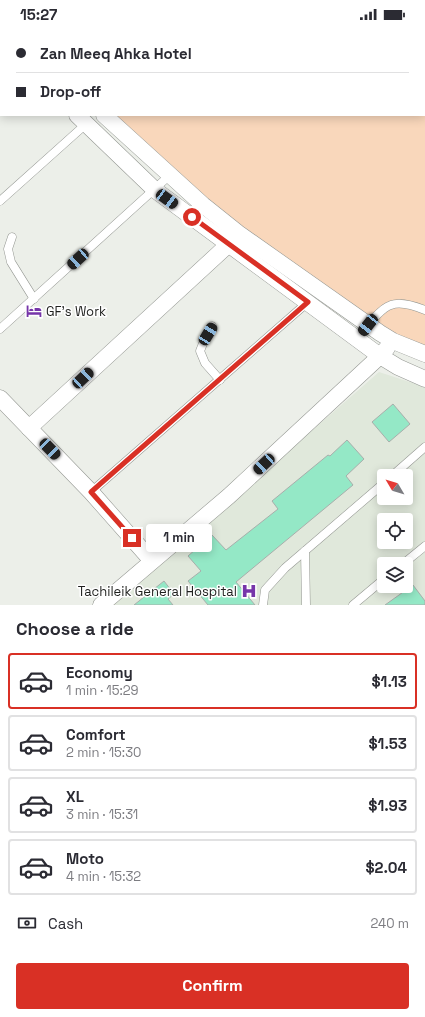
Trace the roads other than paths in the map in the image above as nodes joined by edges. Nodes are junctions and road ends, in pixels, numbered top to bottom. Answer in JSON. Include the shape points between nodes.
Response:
{"nodes":[{"id":1,"x":105,"y":116,"type":"edge"},
{"id":2,"x":81,"y":120,"type":"edge"},
{"id":3,"x":170,"y":175,"type":"junction"},
{"id":4,"x":155,"y":190,"type":"junction"},
{"id":5,"x":0,"y":201,"type":"edge"},
{"id":6,"x":12,"y":237,"type":"dead end"},
{"id":7,"x":233,"y":238,"type":"junction"},
{"id":8,"x":34,"y":299,"type":"junction"},
{"id":9,"x":308,"y":302,"type":"junction"},
{"id":10,"x":425,"y":310,"type":"edge"},
{"id":11,"x":368,"y":325,"type":"junction"},
{"id":12,"x":212,"y":326,"type":"dead end"},
{"id":13,"x":0,"y":329,"type":"edge"},
{"id":14,"x":357,"y":339,"type":"junction"},
{"id":15,"x":393,"y":341,"type":"junction"},
{"id":16,"x":425,"y":354,"type":"edge"},
{"id":17,"x":380,"y":356,"type":"junction"},
{"id":18,"x":425,"y":379,"type":"edge"},
{"id":19,"x":220,"y":380,"type":"junction"},
{"id":20,"x":0,"y":398,"type":"edge"},
{"id":21,"x":30,"y":428,"type":"junction"},
{"id":22,"x":425,"y":447,"type":"edge"},
{"id":23,"x":400,"y":469,"type":"edge"},
{"id":24,"x":377,"y":489,"type":"edge"},
{"id":25,"x":91,"y":492,"type":"junction"},
{"id":26,"x":425,"y":546,"type":"edge"},
{"id":27,"x":305,"y":552,"type":"junction"},
{"id":28,"x":412,"y":557,"type":"edge"},
{"id":29,"x":152,"y":561,"type":"junction"},
{"id":30,"x":377,"y":585,"type":"edge"},
{"id":31,"x":101,"y":605,"type":"edge"},
{"id":32,"x":262,"y":605,"type":"edge"},
{"id":33,"x":306,"y":605,"type":"edge"},
{"id":34,"x":353,"y":605,"type":"edge"}],
"edges":[{"from":1,"to":3,"type":"street"},
{"from":2,"to":4,"type":"street"},
{"from":2,"to":5,"type":"lane"},
{"from":3,"to":4,"type":"lane"},
{"from":3,"to":7,"type":"street","via":[[203,205]]},
{"from":4,"to":7,"type":"street"},
{"from":4,"to":8,"type":"lane"},
{"from":6,"to":8,"type":"lane","via":[[8,249],[11,262]]},
{"from":7,"to":9,"type":"street"},
{"from":7,"to":11,"type":"street"},
{"from":7,"to":21,"type":"street"},
{"from":8,"to":13,"type":"lane"},
{"from":9,"to":14,"type":"street"},
{"from":9,"to":19,"type":"lane"},
{"from":10,"to":11,"type":"lane","via":[[400,304],[390,305]]},
{"from":11,"to":14,"type":"lane"},
{"from":11,"to":15,"type":"street"},
{"from":12,"to":19,"type":"lane","via":[[200,351],[205,363]]},
{"from":14,"to":17,"type":"street"},
{"from":15,"to":16,"type":"street"},
{"from":15,"to":17,"type":"street"},
{"from":17,"to":18,"type":"street"},
{"from":17,"to":29,"type":"street","via":[[229,496]]},
{"from":19,"to":25,"type":"lane"},
{"from":20,"to":21,"type":"street"},
{"from":21,"to":25,"type":"street"},
{"from":22,"to":23,"type":"lane"},
{"from":24,"to":27,"type":"lane"},
{"from":25,"to":29,"type":"street"},
{"from":26,"to":28,"type":"lane"},
{"from":27,"to":32,"type":"lane","via":[[285,568],[265,590]]},
{"from":27,"to":33,"type":"lane"},
{"from":29,"to":31,"type":"street"},
{"from":30,"to":34,"type":"lane"}]}
